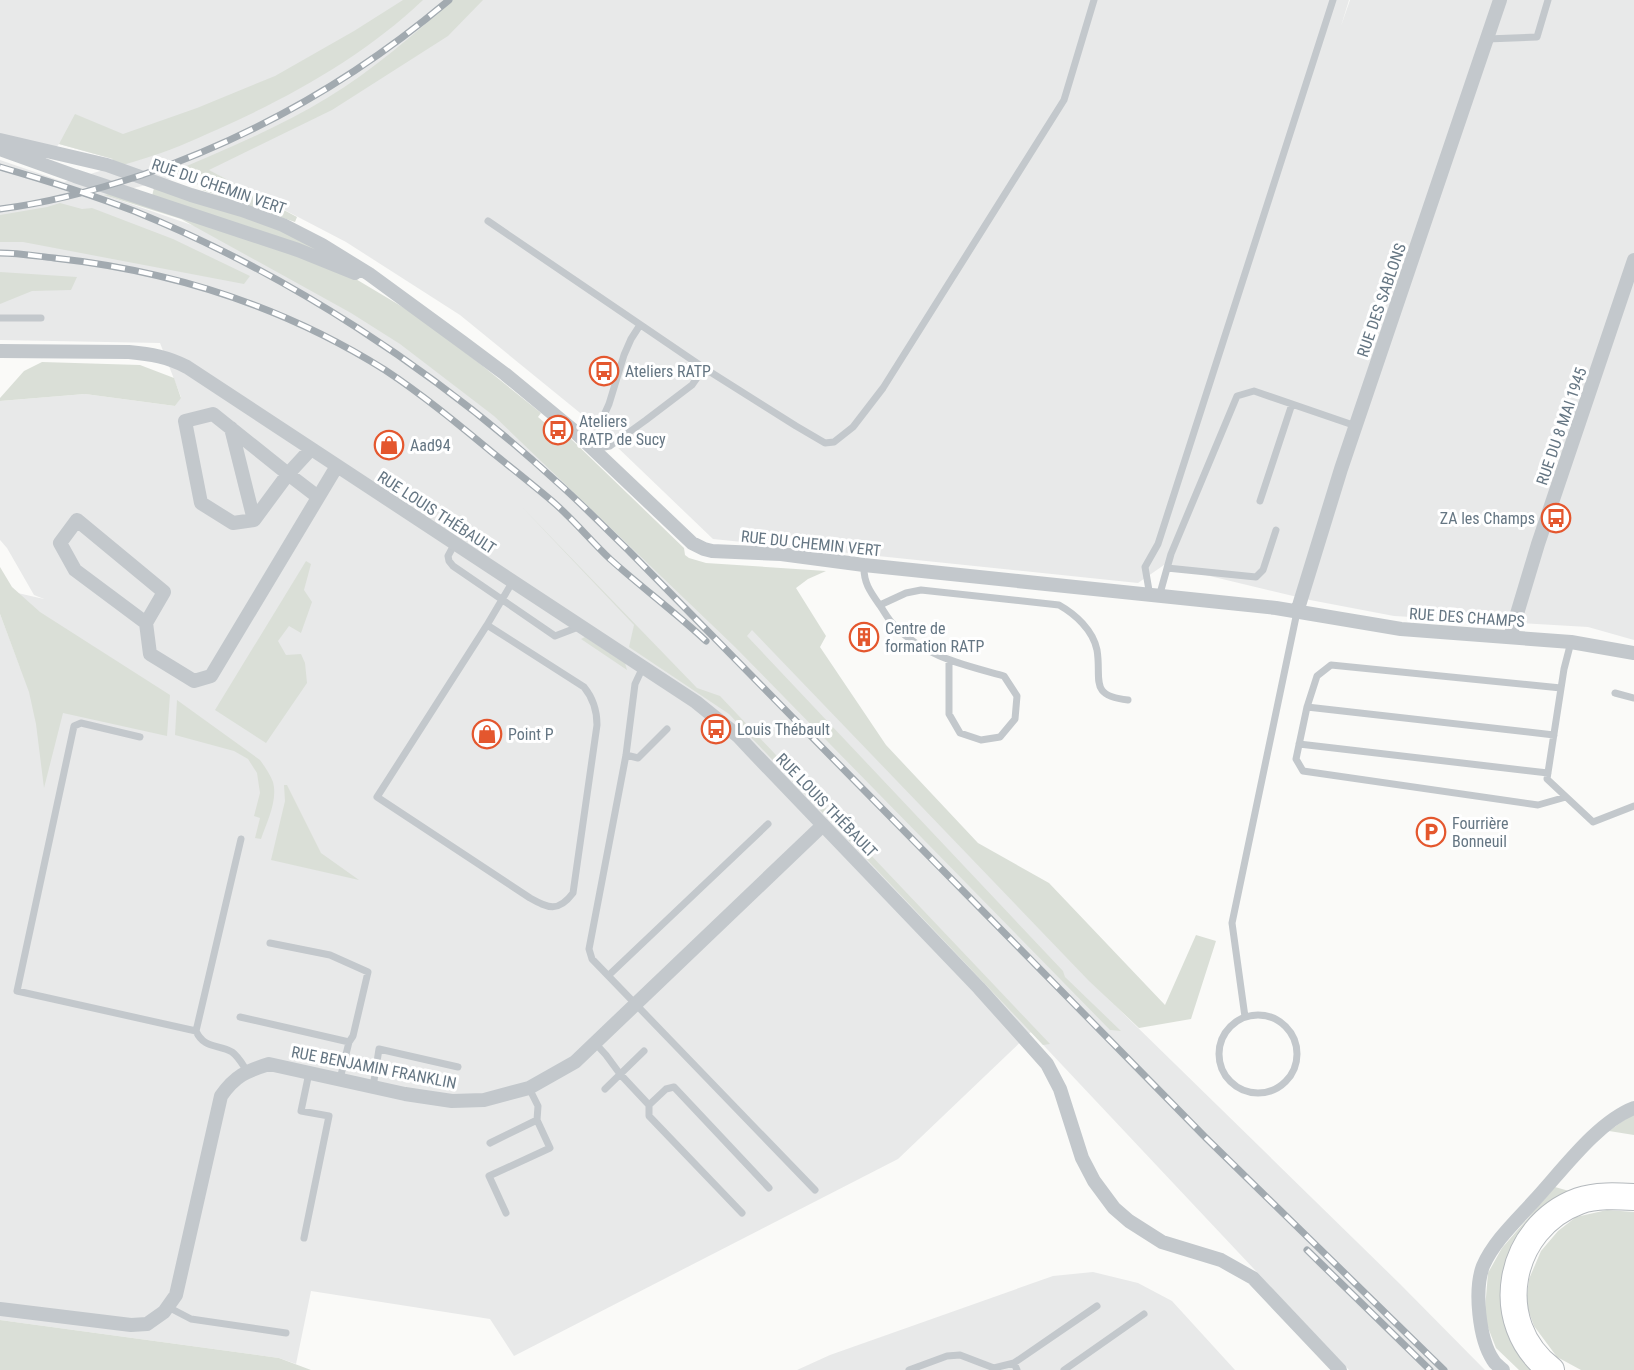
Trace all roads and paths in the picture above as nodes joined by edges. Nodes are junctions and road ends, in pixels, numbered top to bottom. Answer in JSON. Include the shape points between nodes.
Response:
{"nodes":[{"id":1,"x":1094,"y":0,"type":"edge"},
{"id":2,"x":1333,"y":0,"type":"edge"},
{"id":3,"x":1500,"y":0,"type":"edge"},
{"id":4,"x":1548,"y":0,"type":"edge"},
{"id":5,"x":1487,"y":39,"type":"junction"},
{"id":6,"x":0,"y":140,"type":"edge"},
{"id":7,"x":0,"y":149,"type":"edge"},
{"id":8,"x":488,"y":221,"type":"dead end"},
{"id":9,"x":1634,"y":260,"type":"edge"},
{"id":10,"x":409,"y":304,"type":"junction"},
{"id":11,"x":0,"y":318,"type":"edge"},
{"id":12,"x":41,"y":318,"type":"dead end"},
{"id":13,"x":640,"y":325,"type":"junction"},
{"id":14,"x":2,"y":351,"type":"edge"},
{"id":15,"x":0,"y":365,"type":"edge"},
{"id":16,"x":704,"y":368,"type":"junction"},
{"id":17,"x":1292,"y":404,"type":"junction"},
{"id":18,"x":1356,"y":426,"type":"junction"},
{"id":19,"x":231,"y":428,"type":"junction"},
{"id":20,"x":311,"y":449,"type":"junction"},
{"id":21,"x":593,"y":449,"type":"junction"},
{"id":22,"x":337,"y":466,"type":"junction"},
{"id":23,"x":288,"y":474,"type":"junction"},
{"id":24,"x":318,"y":496,"type":"junction"},
{"id":25,"x":1260,"y":501,"type":"dead end"},
{"id":26,"x":254,"y":520,"type":"junction"},
{"id":27,"x":1276,"y":530,"type":"dead end"},
{"id":28,"x":455,"y":543,"type":"junction"},
{"id":29,"x":864,"y":565,"type":"junction"},
{"id":30,"x":1167,"y":568,"type":"junction"},
{"id":31,"x":513,"y":581,"type":"junction"},
{"id":32,"x":1154,"y":597,"type":"junction"},
{"id":33,"x":502,"y":600,"type":"junction"},
{"id":34,"x":880,"y":605,"type":"junction"},
{"id":35,"x":1297,"y":612,"type":"junction"},
{"id":36,"x":146,"y":623,"type":"junction"},
{"id":37,"x":487,"y":625,"type":"junction"},
{"id":38,"x":581,"y":626,"type":"junction"},
{"id":39,"x":1510,"y":637,"type":"junction"},
{"id":40,"x":1571,"y":642,"type":"junction"},
{"id":41,"x":1634,"y":653,"type":"edge"},
{"id":42,"x":949,"y":661,"type":"junction"},
{"id":43,"x":643,"y":667,"type":"junction"},
{"id":44,"x":1561,"y":688,"type":"junction"},
{"id":45,"x":1615,"y":693,"type":"dead end"},
{"id":46,"x":1634,"y":698,"type":"edge"},
{"id":47,"x":1128,"y":700,"type":"dead end"},
{"id":48,"x":1308,"y":707,"type":"junction"},
{"id":49,"x":667,"y":729,"type":"dead end"},
{"id":50,"x":1554,"y":735,"type":"junction"},
{"id":51,"x":140,"y":737,"type":"dead end"},
{"id":52,"x":1299,"y":744,"type":"junction"},
{"id":53,"x":626,"y":755,"type":"junction"},
{"id":54,"x":1548,"y":773,"type":"junction"},
{"id":55,"x":1566,"y":797,"type":"junction"},
{"id":56,"x":1634,"y":806,"type":"edge"},
{"id":57,"x":768,"y":824,"type":"dead end"},
{"id":58,"x":823,"y":825,"type":"junction"},
{"id":59,"x":241,"y":839,"type":"dead end"},
{"id":60,"x":270,"y":943,"type":"dead end"},
{"id":61,"x":609,"y":975,"type":"junction"},
{"id":62,"x":636,"y":1003,"type":"junction"},
{"id":63,"x":240,"y":1017,"type":"dead end"},
{"id":64,"x":1245,"y":1017,"type":"junction"},
{"id":65,"x":196,"y":1032,"type":"junction"},
{"id":66,"x":349,"y":1042,"type":"junction"},
{"id":67,"x":595,"y":1043,"type":"junction"},
{"id":68,"x":644,"y":1051,"type":"dead end"},
{"id":69,"x":458,"y":1066,"type":"dead end"},
{"id":70,"x":247,"y":1071,"type":"junction"},
{"id":71,"x":309,"y":1072,"type":"junction"},
{"id":72,"x":620,"y":1074,"type":"junction"},
{"id":73,"x":340,"y":1079,"type":"junction"},
{"id":74,"x":373,"y":1087,"type":"junction"},
{"id":75,"x":529,"y":1088,"type":"junction"},
{"id":76,"x":605,"y":1089,"type":"dead end"},
{"id":77,"x":649,"y":1106,"type":"junction"},
{"id":78,"x":1634,"y":1108,"type":"edge"},
{"id":79,"x":537,"y":1120,"type":"junction"},
{"id":80,"x":490,"y":1143,"type":"dead end"},
{"id":81,"x":769,"y":1188,"type":"dead end"},
{"id":82,"x":815,"y":1190,"type":"dead end"},
{"id":83,"x":1634,"y":1197,"type":"edge"},
{"id":84,"x":506,"y":1213,"type":"dead end"},
{"id":85,"x":742,"y":1213,"type":"dead end"},
{"id":86,"x":304,"y":1238,"type":"dead end"},
{"id":87,"x":1097,"y":1306,"type":"dead end"},
{"id":88,"x":168,"y":1307,"type":"junction"},
{"id":89,"x":0,"y":1309,"type":"edge"},
{"id":90,"x":1144,"y":1314,"type":"dead end"},
{"id":91,"x":286,"y":1333,"type":"dead end"},
{"id":92,"x":1015,"y":1366,"type":"edge"},
{"id":93,"x":909,"y":1370,"type":"edge"},
{"id":94,"x":1064,"y":1370,"type":"edge"},
{"id":95,"x":1340,"y":1370,"type":"edge"},
{"id":96,"x":1503,"y":1370,"type":"edge"},
{"id":97,"x":1551,"y":1370,"type":"edge"}],
"edges":[{"from":1,"to":16,"type":"lane","via":[[1064,100],[883,388],[853,427],[834,442],[825,443]]},
{"from":2,"to":32,"type":"lane","via":[[1158,544],[1145,567]]},
{"from":3,"to":5,"type":"street","name":"RUE DES SABLONS"},
{"from":4,"to":5,"type":"lane","via":[[1537,37]]},
{"from":5,"to":18,"type":"street","name":"RUE DES SABLONS"},
{"from":6,"to":10,"type":"street","name":"RUE DU CHEMIN VERT","via":[[107,165],[282,225],[348,260]]},
{"from":7,"to":10,"type":"street","name":"RUE DU CHEMIN VERT","via":[[324,259]]},
{"from":8,"to":13,"type":"lane"},
{"from":9,"to":39,"type":"street","name":"RUE DU 8 MAI 1945"},
{"from":10,"to":21,"type":"street","name":"RUE DU CHEMIN VERT","via":[[504,374]]},
{"from":11,"to":12,"type":"lane"},
{"from":13,"to":16,"type":"lane"},
{"from":13,"to":21,"type":"lane","via":[[624,355]]},
{"from":14,"to":15,"type":"street"},
{"from":14,"to":20,"type":"street","name":"RUE LOUIS THÉBAULT","via":[[162,356],[187,367]]},
{"from":16,"to":21,"type":"lane","via":[[692,385],[646,420],[610,446]]},
{"from":17,"to":18,"type":"lane"},
{"from":17,"to":25,"type":"lane"},
{"from":17,"to":30,"type":"lane","via":[[1254,391],[1237,396]]},
{"from":18,"to":35,"type":"street","name":"RUE DES SABLONS"},
{"from":19,"to":23,"type":"street"},
{"from":19,"to":26,"type":"street"},
{"from":19,"to":26,"type":"street","via":[[213,414],[185,421],[201,503],[233,523]]},
{"from":20,"to":22,"type":"street","name":"RUE LOUIS THÉBAULT"},
{"from":20,"to":23,"type":"street"},
{"from":21,"to":29,"type":"street","name":"RUE DU CHEMIN VERT","via":[[698,547]]},
{"from":22,"to":24,"type":"street"},
{"from":22,"to":28,"type":"street","name":"RUE LOUIS THÉBAULT"},
{"from":23,"to":24,"type":"street"},
{"from":23,"to":26,"type":"street"},
{"from":24,"to":36,"type":"street","via":[[212,676],[194,681],[150,654]]},
{"from":27,"to":30,"type":"lane","via":[[1263,570],[1256,577]]},
{"from":28,"to":31,"type":"street","name":"RUE LOUIS THÉBAULT"},
{"from":28,"to":33,"type":"lane","via":[[448,555],[453,566]]},
{"from":29,"to":32,"type":"street","name":"RUE DU CHEMIN VERT"},
{"from":29,"to":34,"type":"lane","via":[[863,577]]},
{"from":30,"to":32,"type":"lane"},
{"from":31,"to":33,"type":"lane"},
{"from":31,"to":38,"type":"street","name":"RUE LOUIS THÉBAULT"},
{"from":32,"to":35,"type":"street","name":"RUE DU CHEMIN VERT"},
{"from":33,"to":37,"type":"lane"},
{"from":33,"to":38,"type":"lane","via":[[555,636]]},
{"from":34,"to":42,"type":"lane","via":[[894,626],[924,650]]},
{"from":34,"to":47,"type":"lane","via":[[921,590],[1059,605],[1073,613],[1097,648],[1099,685],[1113,698]]},
{"from":35,"to":39,"type":"street","name":"RUE DES CHAMPS","via":[[1401,629]]},
{"from":35,"to":64,"type":"lane","via":[[1232,923]]},
{"from":36,"to":36,"type":"street","via":[[75,570],[60,543],[77,520],[164,592]]},
{"from":37,"to":37,"type":"lane","via":[[584,687],[595,706],[597,725],[573,893],[558,907],[541,904],[376,797]]},
{"from":38,"to":43,"type":"street","name":"RUE LOUIS THÉBAULT"},
{"from":39,"to":40,"type":"street","name":"RUE DES CHAMPS"},
{"from":40,"to":41,"type":"street","name":"RUE DES CHAMPS"},
{"from":40,"to":44,"type":"lane"},
{"from":42,"to":42,"type":"lane","via":[[1004,676],[1017,696],[1015,719],[1000,737],[981,740],[960,733],[949,714]]},
{"from":43,"to":53,"type":"lane","via":[[635,684]]},
{"from":43,"to":58,"type":"street","name":"RUE LOUIS THÉBAULT","via":[[738,736]]},
{"from":44,"to":48,"type":"lane","via":[[1331,665],[1317,676]]},
{"from":44,"to":50,"type":"lane"},
{"from":45,"to":46,"type":"lane"},
{"from":48,"to":50,"type":"lane"},
{"from":48,"to":52,"type":"lane"},
{"from":49,"to":53,"type":"lane","via":[[638,758]]},
{"from":50,"to":54,"type":"lane"},
{"from":51,"to":65,"type":"lane","via":[[81,723],[74,726],[17,991]]},
{"from":52,"to":54,"type":"lane"},
{"from":52,"to":55,"type":"lane","via":[[1296,759],[1303,771],[1538,805]]},
{"from":53,"to":61,"type":"lane","via":[[589,948],[592,959]]},
{"from":54,"to":55,"type":"lane","via":[[1547,779]]},
{"from":55,"to":56,"type":"lane","via":[[1593,822]]},
{"from":57,"to":61,"type":"lane"},
{"from":58,"to":62,"type":"street","name":"RUE BENJAMIN FRANKLIN"},
{"from":58,"to":95,"type":"street","name":"RUE LOUIS THÉBAULT","via":[[1047,1064],[1060,1089],[1082,1158],[1114,1208],[1162,1242],[1221,1260],[1253,1278]]},
{"from":59,"to":65,"type":"lane"},
{"from":60,"to":66,"type":"lane","via":[[330,955],[368,972]]},
{"from":61,"to":62,"type":"lane"},
{"from":62,"to":67,"type":"street","name":"RUE BENJAMIN FRANKLIN"},
{"from":62,"to":82,"type":"lane"},
{"from":63,"to":66,"type":"lane"},
{"from":64,"to":64,"type":"lane","via":[[1225,1034],[1220,1059],[1232,1083],[1243,1090],[1268,1092],[1289,1079],[1298,1055],[1296,1043],[1282,1022],[1270,1016]]},
{"from":65,"to":70,"type":"lane","via":[[199,1039],[215,1048],[234,1053]]},
{"from":66,"to":73,"type":"lane"},
{"from":67,"to":72,"type":"lane"},
{"from":67,"to":75,"type":"street","name":"RUE BENJAMIN FRANKLIN","via":[[574,1062]]},
{"from":68,"to":72,"type":"lane"},
{"from":69,"to":74,"type":"lane","via":[[379,1049]]},
{"from":70,"to":71,"type":"street","name":"RUE BENJAMIN FRANKLIN","via":[[269,1064]]},
{"from":70,"to":88,"type":"street","via":[[231,1082],[221,1096],[176,1295]]},
{"from":71,"to":73,"type":"street","name":"RUE BENJAMIN FRANKLIN"},
{"from":71,"to":86,"type":"lane","via":[[301,1111],[329,1116]]},
{"from":72,"to":76,"type":"lane"},
{"from":72,"to":77,"type":"lane"},
{"from":73,"to":74,"type":"street","name":"RUE BENJAMIN FRANKLIN"},
{"from":74,"to":75,"type":"street","name":"RUE BENJAMIN FRANKLIN","via":[[452,1101],[484,1100]]},
{"from":75,"to":79,"type":"lane","via":[[538,1106]]},
{"from":77,"to":81,"type":"lane","via":[[666,1089],[674,1087]]},
{"from":77,"to":85,"type":"lane","via":[[649,1116]]},
{"from":78,"to":96,"type":"street","via":[[1622,1112],[1589,1140],[1500,1239],[1483,1267],[1478,1308],[1481,1327],[1493,1360]]},
{"from":79,"to":80,"type":"lane"},
{"from":79,"to":84,"type":"lane","via":[[550,1148],[489,1176]]},
{"from":83,"to":97,"type":"highway","via":[[1608,1196],[1567,1207],[1535,1232],[1519,1260],[1513,1289],[1517,1319],[1534,1354]]},
{"from":87,"to":92,"type":"lane"},
{"from":88,"to":89,"type":"street","via":[[147,1324],[131,1325]]},
{"from":88,"to":91,"type":"lane","via":[[191,1319]]},
{"from":90,"to":94,"type":"lane"},
{"from":92,"to":93,"type":"lane","via":[[994,1368],[960,1355]]}]}
